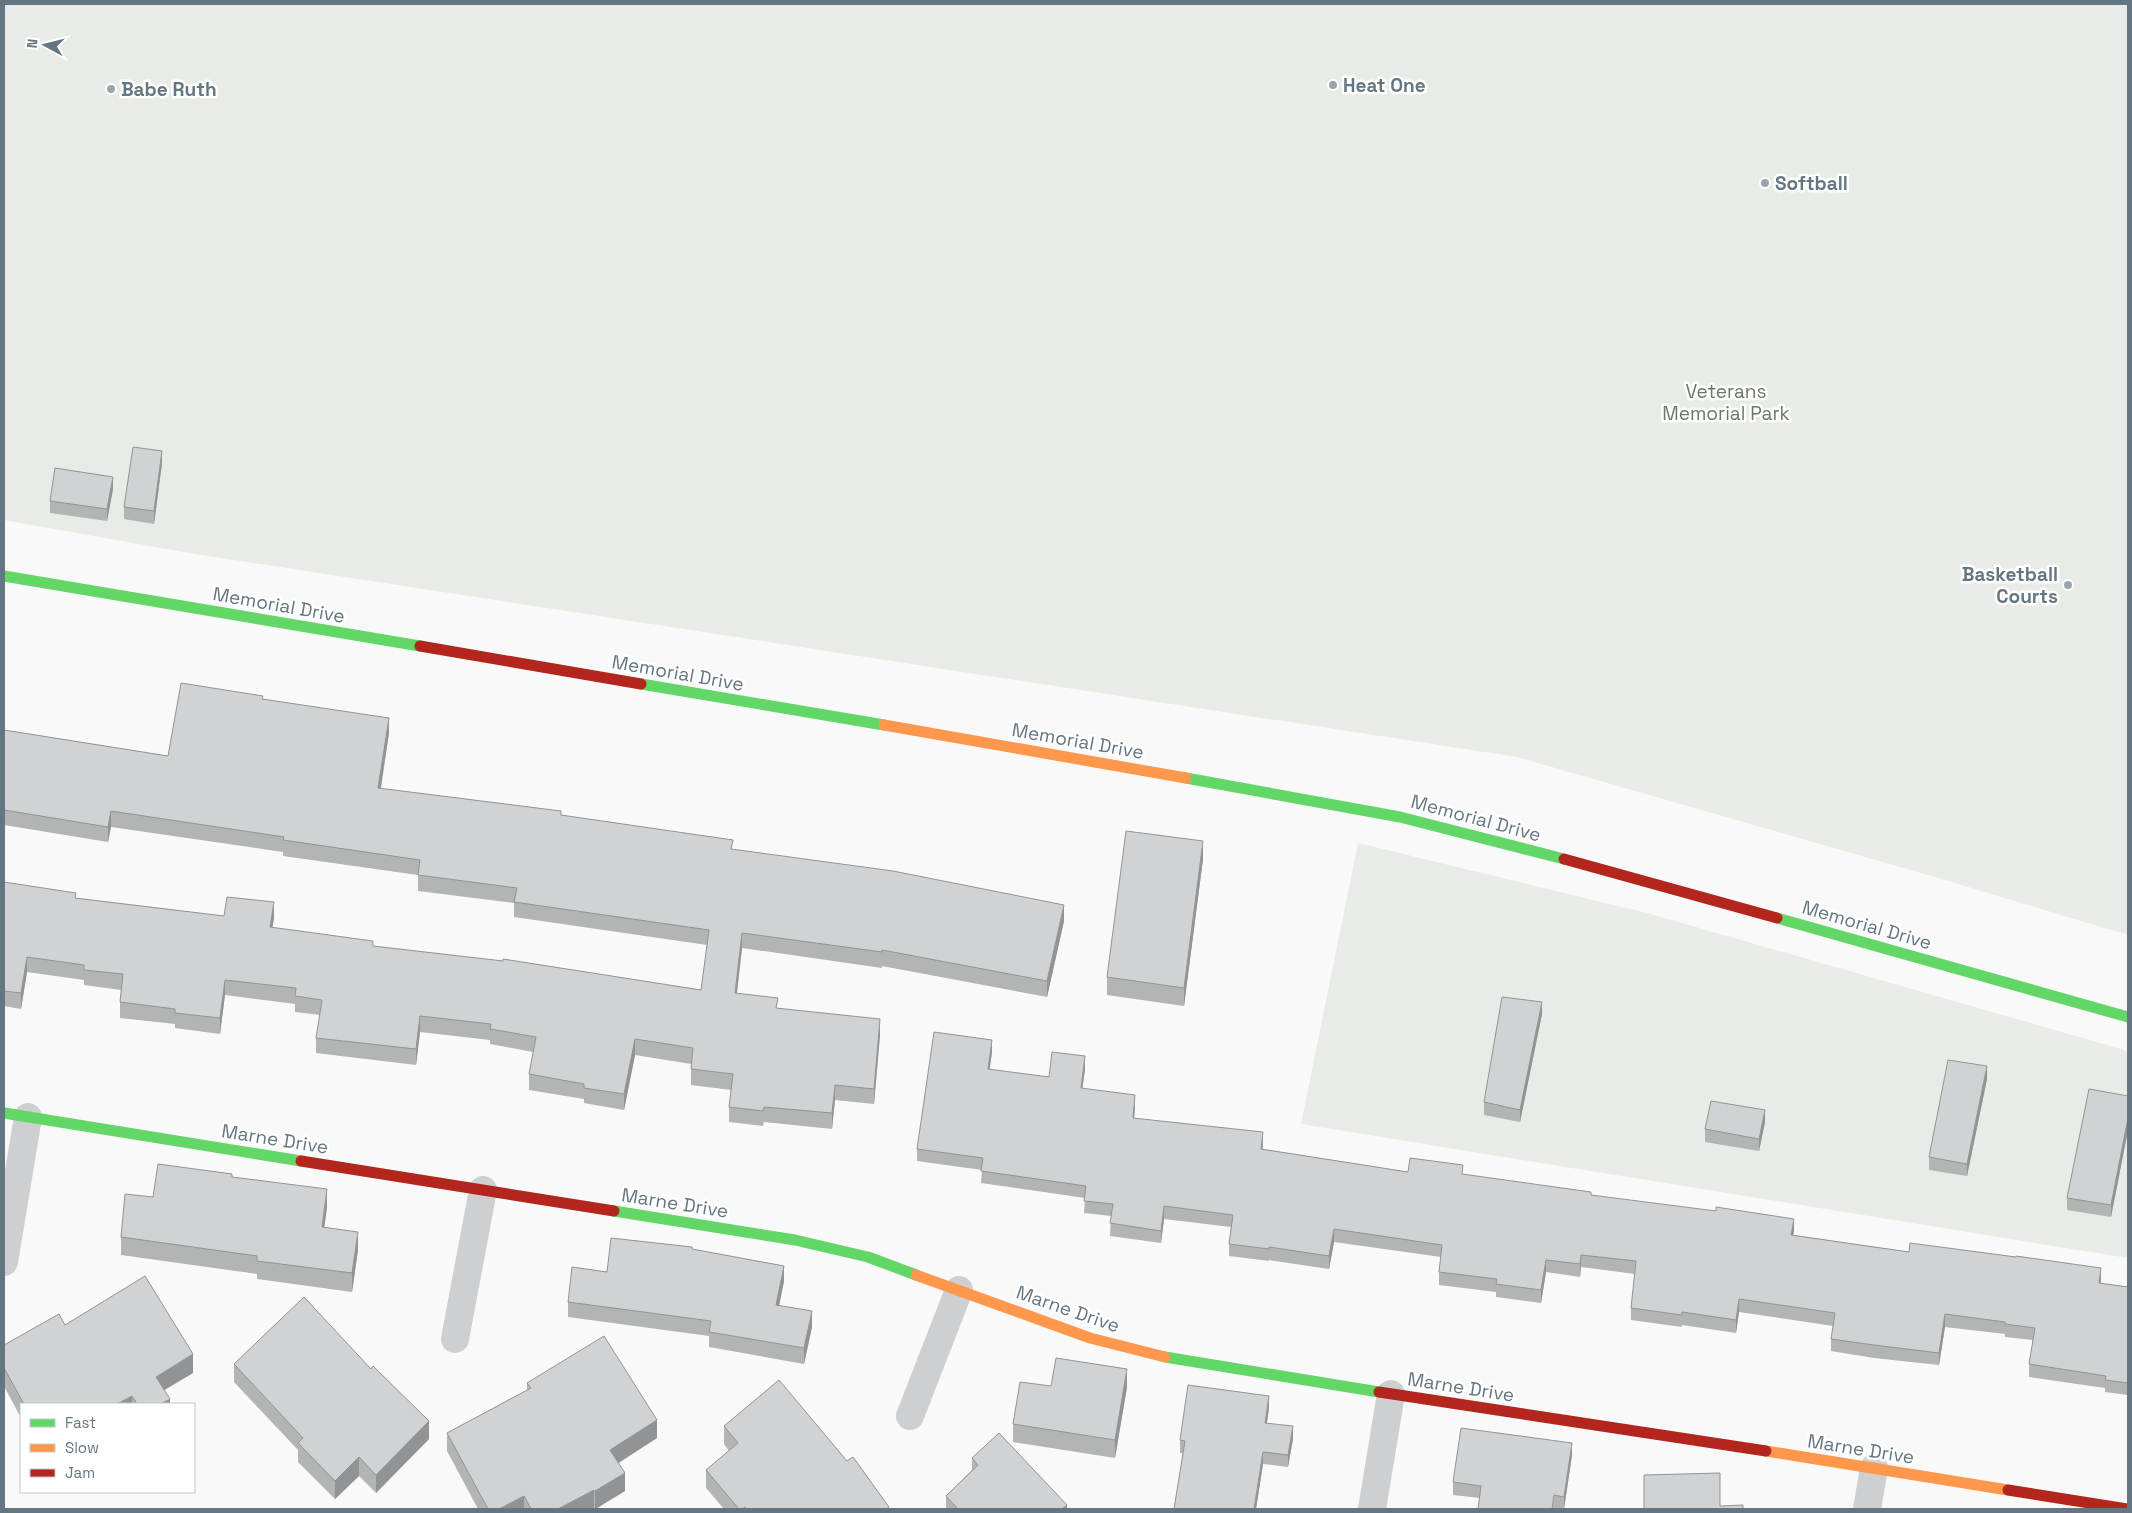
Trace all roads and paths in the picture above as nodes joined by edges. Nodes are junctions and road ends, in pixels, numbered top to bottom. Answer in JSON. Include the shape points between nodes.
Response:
{"nodes":[{"id":1,"x":4,"y":576,"type":"edge"},
{"id":2,"x":2128,"y":1017,"type":"edge"},
{"id":3,"x":16,"y":1115,"type":"edge"},
{"id":4,"x":483,"y":1190,"type":"junction"},
{"id":5,"x":4,"y":1262,"type":"edge"},
{"id":6,"x":959,"y":1290,"type":"junction"},
{"id":7,"x":455,"y":1339,"type":"dead end"},
{"id":8,"x":1391,"y":1394,"type":"junction"},
{"id":9,"x":910,"y":1416,"type":"dead end"},
{"id":10,"x":1874,"y":1468,"type":"junction"},
{"id":11,"x":1372,"y":1509,"type":"edge"},
{"id":12,"x":1867,"y":1509,"type":"edge"},
{"id":13,"x":2127,"y":1509,"type":"edge"}],
"edges":[{"from":1,"to":2,"type":"street","name":"Memorial Drive","via":[[1021,748],[1400,817],[1616,873]]},
{"from":3,"to":4,"type":"street","name":"Marne Drive"},
{"from":3,"to":5,"type":"street"},
{"from":4,"to":6,"type":"street","name":"Marne Drive","via":[[795,1240],[868,1257]]},
{"from":4,"to":7,"type":"street"},
{"from":6,"to":8,"type":"street","name":"Marne Drive","via":[[1090,1338],[1162,1356]]},
{"from":6,"to":9,"type":"street"},
{"from":8,"to":10,"type":"street","name":"Marne Drive"},
{"from":8,"to":11,"type":"street"},
{"from":10,"to":12,"type":"street"},
{"from":10,"to":13,"type":"street","name":"Marne Drive"}]}
